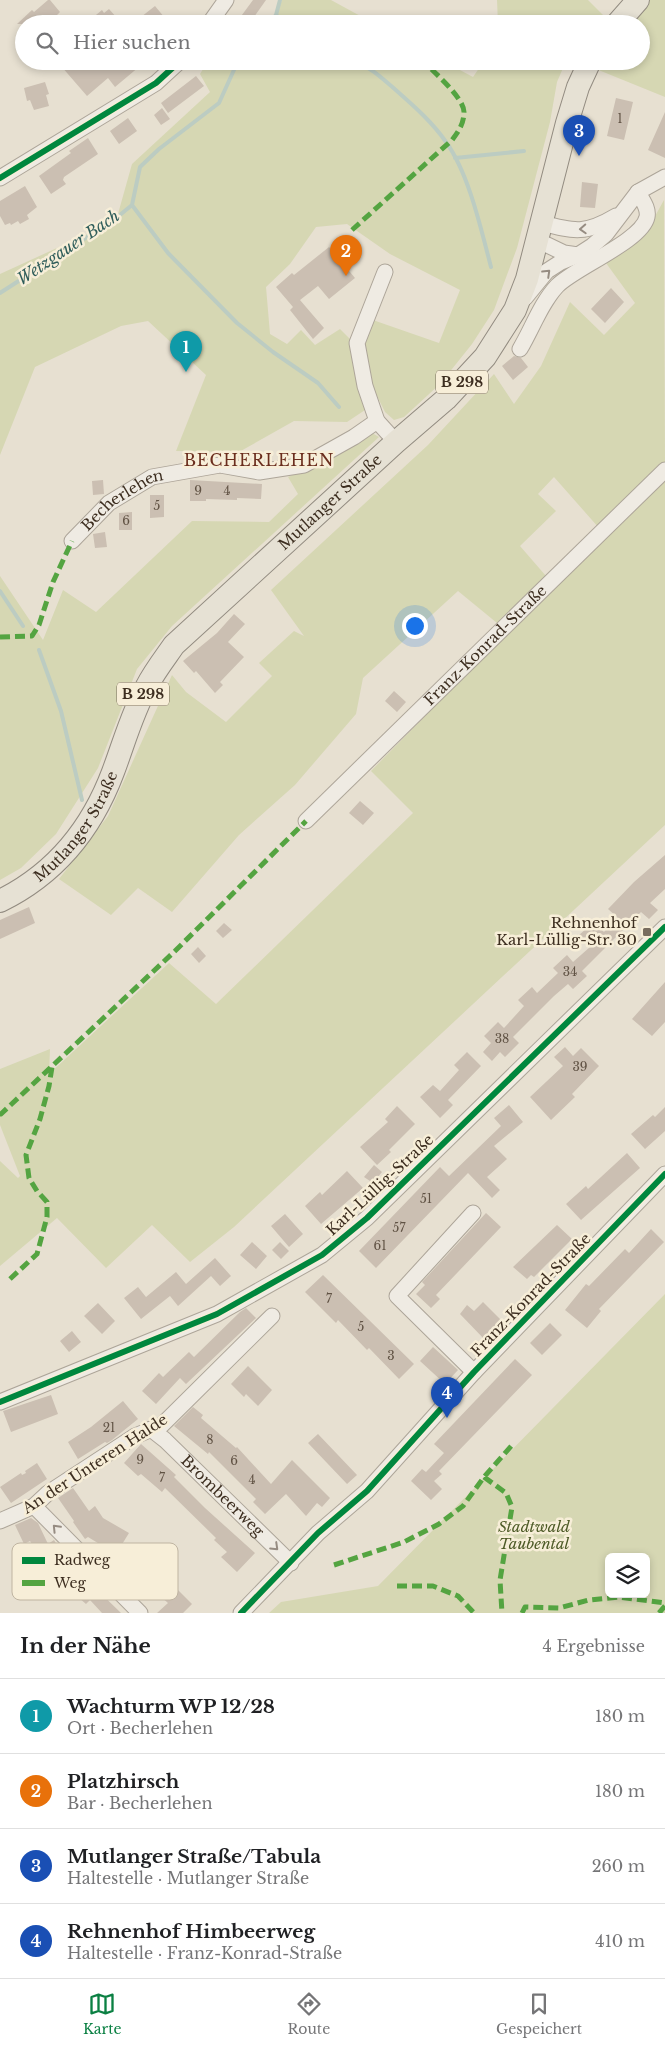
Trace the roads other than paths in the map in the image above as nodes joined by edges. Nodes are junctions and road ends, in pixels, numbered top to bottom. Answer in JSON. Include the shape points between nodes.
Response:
{"nodes":[{"id":1,"x":226,"y":0,"type":"edge"},
{"id":2,"x":638,"y":0,"type":"edge"},
{"id":3,"x":215,"y":15,"type":"edge"},
{"id":4,"x":625,"y":15,"type":"edge"},
{"id":5,"x":170,"y":70,"type":"edge"},
{"id":6,"x":586,"y":70,"type":"edge"},
{"id":7,"x":665,"y":177,"type":"edge"},
{"id":8,"x":0,"y":178,"type":"edge"},
{"id":9,"x":638,"y":192,"type":"junction"},
{"id":10,"x":621,"y":212,"type":"junction"},
{"id":11,"x":540,"y":231,"type":"junction"},
{"id":12,"x":578,"y":255,"type":"junction"},
{"id":13,"x":385,"y":272,"type":"dead end"},
{"id":14,"x":515,"y":310,"type":"junction"},
{"id":15,"x":520,"y":349,"type":"dead end"},
{"id":16,"x":378,"y":421,"type":"junction"},
{"id":17,"x":396,"y":442,"type":"junction"},
{"id":18,"x":665,"y":470,"type":"edge"},
{"id":19,"x":72,"y":542,"type":"dead end"},
{"id":20,"x":306,"y":821,"type":"dead end"},
{"id":21,"x":0,"y":900,"type":"edge"},
{"id":22,"x":665,"y":927,"type":"edge"},
{"id":23,"x":665,"y":1174,"type":"edge"},
{"id":24,"x":473,"y":1213,"type":"dead end"},
{"id":25,"x":272,"y":1316,"type":"dead end"},
{"id":26,"x":474,"y":1372,"type":"junction"},
{"id":27,"x":0,"y":1402,"type":"edge"},
{"id":28,"x":151,"y":1430,"type":"junction"},
{"id":29,"x":34,"y":1506,"type":"junction"},
{"id":30,"x":0,"y":1521,"type":"edge"},
{"id":31,"x":71,"y":1543,"type":"edge"},
{"id":32,"x":291,"y":1563,"type":"junction"},
{"id":33,"x":127,"y":1600,"type":"edge"},
{"id":34,"x":140,"y":1613,"type":"edge"},
{"id":35,"x":241,"y":1613,"type":"edge"}],
"edges":[{"from":1,"to":3,"type":"street"},
{"from":2,"to":4,"type":"main road"},
{"from":5,"to":8,"type":"street","via":[[156,83]]},
{"from":6,"to":11,"type":"main road","name":"Mutlanger Straße","number":"B 298","via":[[567,123]]},
{"from":7,"to":9,"type":"street"},
{"from":9,"to":10,"type":"street"},
{"from":9,"to":15,"type":"street","via":[[646,206],[647,217],[642,227],[557,286],[547,298]]},
{"from":10,"to":11,"type":"street","one_way":true,"via":[[587,230],[563,228]]},
{"from":10,"to":12,"type":"street","via":[[606,234]]},
{"from":11,"to":12,"type":"street","via":[[564,253]]},
{"from":11,"to":14,"type":"main road","name":"Mutlanger Straße","number":"B 298"},
{"from":14,"to":12,"type":"street","one_way":true,"via":[[547,271]]},
{"from":13,"to":16,"type":"street","via":[[357,343],[365,386]]},
{"from":14,"to":17,"type":"main road","name":"Mutlanger Straße","number":"B 298","via":[[485,356],[446,398]]},
{"from":16,"to":17,"type":"street"},
{"from":16,"to":19,"type":"street","name":"Becherlehen","via":[[304,465],[259,472],[220,466],[152,477],[109,503]]},
{"from":17,"to":21,"type":"main road","name":"Mutlanger Straße","number":"B 298","via":[[174,645],[147,685],[98,808],[77,839],[50,868],[20,891]]},
{"from":18,"to":20,"type":"street","name":"Franz-Konrad-Straße"},
{"from":22,"to":27,"type":"street","name":"Karl-Lüllig-Straße","via":[[367,1218],[322,1255],[217,1314]]},
{"from":23,"to":26,"type":"street","name":"Franz-Konrad-Straße"},
{"from":24,"to":26,"type":"street","via":[[397,1296]]},
{"from":25,"to":28,"type":"street","name":"An der Unteren Halde","via":[[162,1425]]},
{"from":26,"to":32,"type":"street","name":"Franz-Konrad-Straße","via":[[367,1491],[318,1533]]},
{"from":28,"to":29,"type":"street","name":"An der Unteren Halde","via":[[134,1436],[48,1493]]},
{"from":28,"to":32,"type":"street","name":"Brombeerweg","one_way":true},
{"from":29,"to":30,"type":"street","name":"An der Unteren Halde"},
{"from":31,"to":29,"type":"street","one_way":true},
{"from":32,"to":35,"type":"street","name":"Franz-Konrad-Straße"},
{"from":34,"to":33,"type":"street","one_way":true}]}
